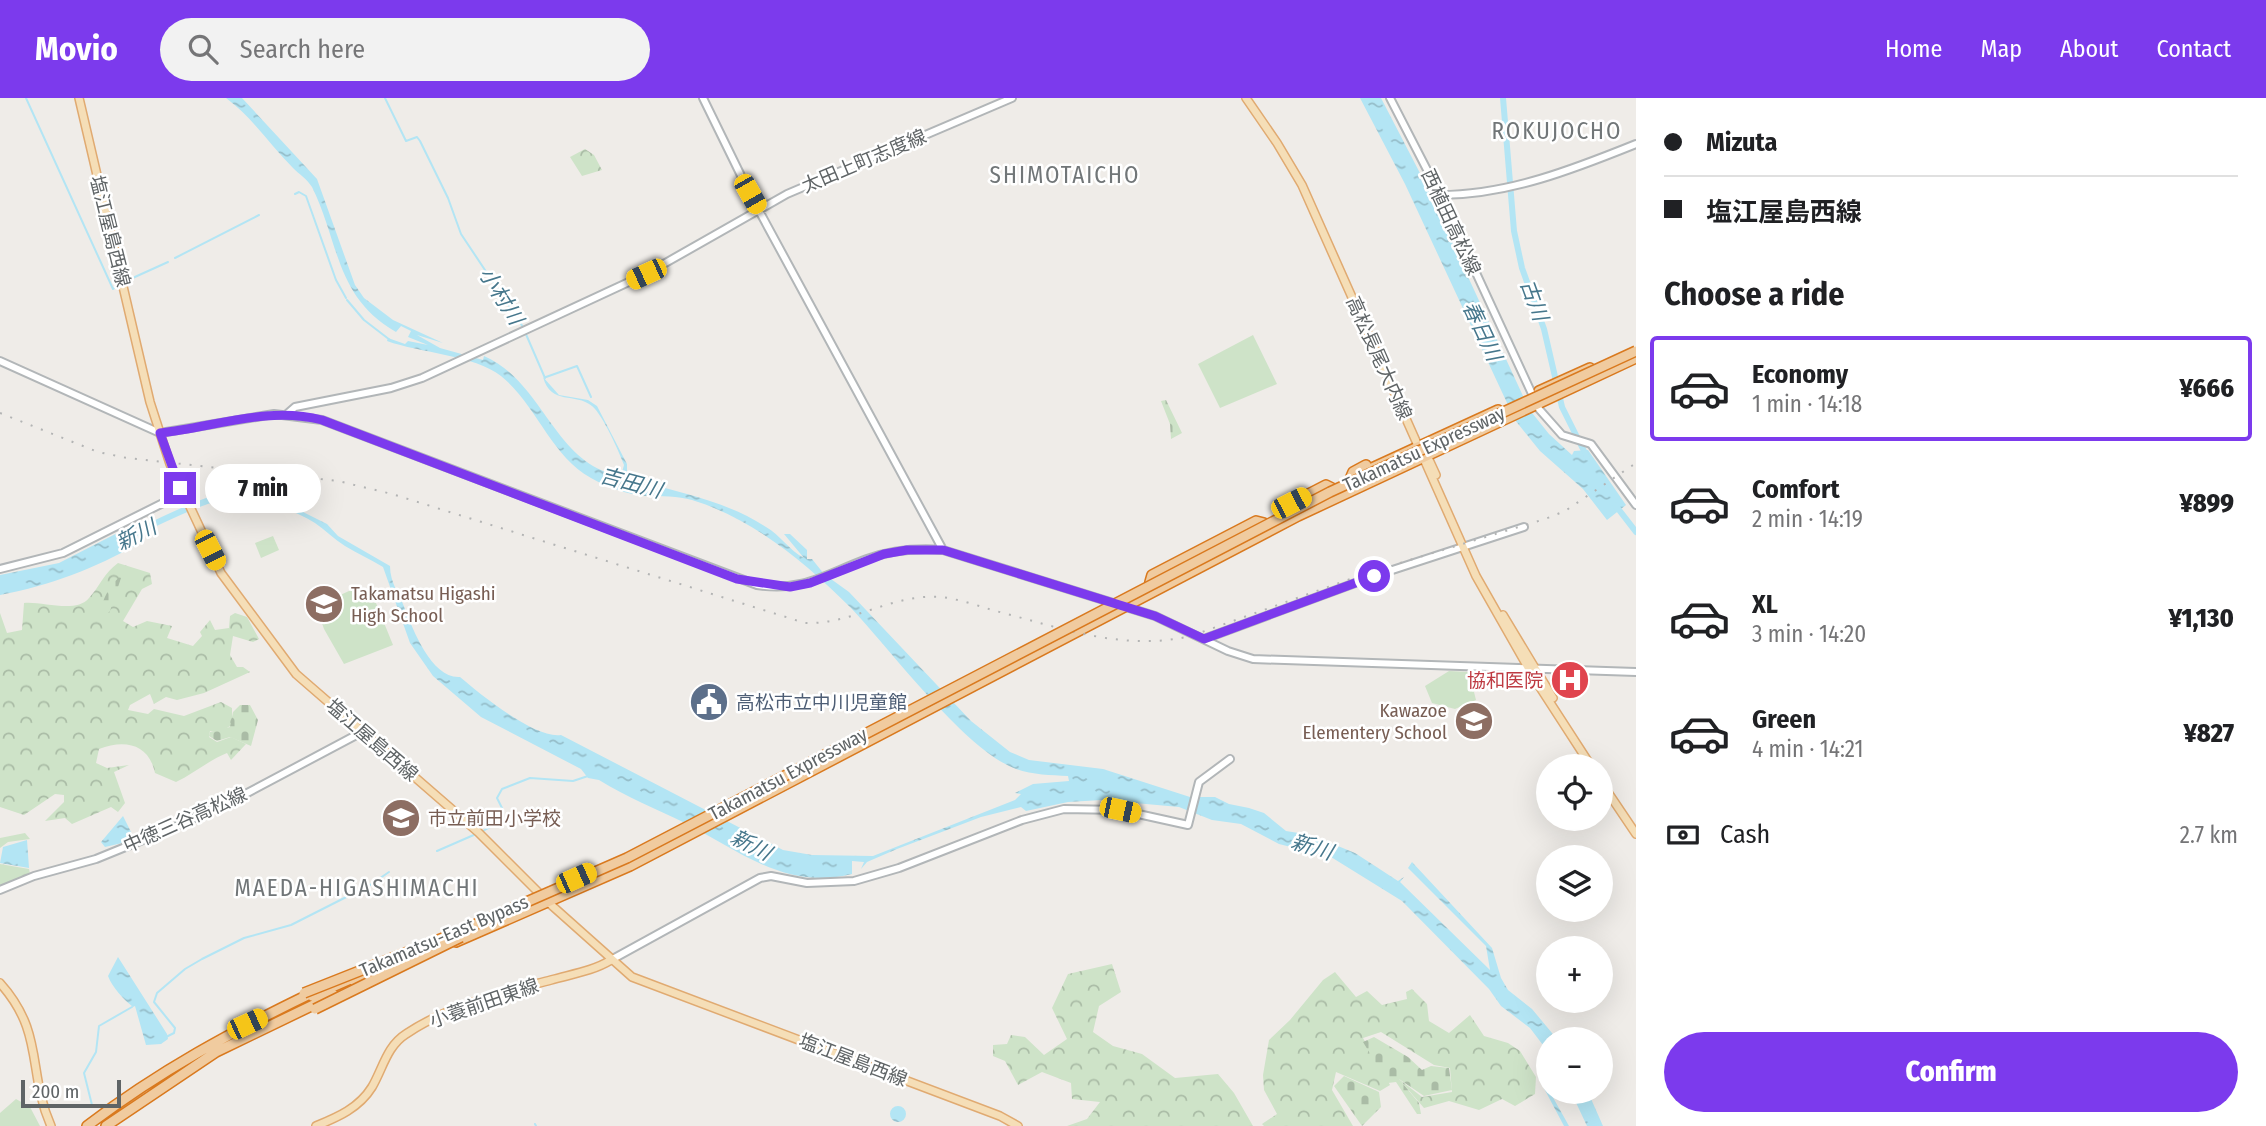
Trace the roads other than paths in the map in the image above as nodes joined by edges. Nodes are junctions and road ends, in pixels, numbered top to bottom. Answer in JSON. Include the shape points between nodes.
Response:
{"nodes":[{"id":1,"x":79,"y":98,"type":"edge"},
{"id":2,"x":703,"y":98,"type":"edge"},
{"id":3,"x":1012,"y":98,"type":"edge"},
{"id":4,"x":1245,"y":98,"type":"edge"},
{"id":5,"x":1251,"y":98,"type":"edge"},
{"id":6,"x":1390,"y":98,"type":"edge"},
{"id":7,"x":1636,"y":144,"type":"edge"},
{"id":8,"x":1440,"y":195,"type":"junction"},
{"id":9,"x":758,"y":210,"type":"junction"},
{"id":10,"x":1636,"y":353,"type":"edge"},
{"id":11,"x":0,"y":361,"type":"edge"},
{"id":12,"x":1531,"y":400,"type":"junction"},
{"id":13,"x":289,"y":411,"type":"junction"},
{"id":14,"x":1504,"y":412,"type":"junction"},
{"id":15,"x":160,"y":433,"type":"junction"},
{"id":16,"x":1423,"y":446,"type":"junction"},
{"id":17,"x":183,"y":494,"type":"junction"},
{"id":18,"x":1636,"y":506,"type":"edge"},
{"id":19,"x":1268,"y":526,"type":"junction"},
{"id":20,"x":1524,"y":527,"type":"dead end"},
{"id":21,"x":1465,"y":547,"type":"junction"},
{"id":22,"x":943,"y":550,"type":"junction"},
{"id":23,"x":0,"y":569,"type":"edge"},
{"id":24,"x":1153,"y":586,"type":"junction"},
{"id":25,"x":1112,"y":602,"type":"junction"},
{"id":26,"x":1125,"y":606,"type":"junction"},
{"id":27,"x":1204,"y":639,"type":"junction"},
{"id":28,"x":1531,"y":667,"type":"junction"},
{"id":29,"x":1636,"y":672,"type":"edge"},
{"id":30,"x":948,"y":693,"type":"junction"},
{"id":31,"x":933,"y":701,"type":"junction"},
{"id":32,"x":362,"y":732,"type":"junction"},
{"id":33,"x":1584,"y":754,"type":"edge"},
{"id":34,"x":1589,"y":754,"type":"edge"},
{"id":35,"x":1230,"y":759,"type":"dead end"},
{"id":36,"x":1613,"y":791,"type":"edge"},
{"id":37,"x":1613,"y":800,"type":"edge"},
{"id":38,"x":1636,"y":825,"type":"edge"},
{"id":39,"x":1636,"y":834,"type":"edge"},
{"id":40,"x":0,"y":890,"type":"edge"},
{"id":41,"x":540,"y":894,"type":"junction"},
{"id":42,"x":549,"y":902,"type":"junction"},
{"id":43,"x":459,"y":935,"type":"junction"},
{"id":44,"x":611,"y":960,"type":"junction"},
{"id":45,"x":0,"y":983,"type":"edge"},
{"id":46,"x":217,"y":1040,"type":"junction"},
{"id":47,"x":216,"y":1052,"type":"junction"},
{"id":48,"x":51,"y":1126,"type":"edge"},
{"id":49,"x":87,"y":1126,"type":"edge"},
{"id":50,"x":94,"y":1126,"type":"edge"},
{"id":51,"x":104,"y":1126,"type":"edge"},
{"id":52,"x":316,"y":1126,"type":"edge"},
{"id":53,"x":1018,"y":1126,"type":"edge"}],
"edges":[{"from":1,"to":15,"type":"main road","name":"塩江屋島西線"},
{"from":2,"to":9,"type":"street"},
{"from":3,"to":9,"type":"street","name":"太田上町志度線"},
{"from":4,"to":16,"type":"main road","name":"高松長尾大内線","via":[[1301,186]]},
{"from":5,"to":16,"type":"main road","name":"高松長尾大内線","via":[[1307,187]]},
{"from":6,"to":8,"type":"street","name":"西植田高松線"},
{"from":7,"to":8,"type":"street","via":[[1517,185]]},
{"from":8,"to":12,"type":"street","name":"西植田高松線"},
{"from":9,"to":13,"type":"street","name":"太田上町志度線","via":[[646,274],[456,362],[391,388]]},
{"from":9,"to":22,"type":"street"},
{"from":10,"to":12,"type":"highway","name":"Takamatsu-East Bypass","via":[[1553,396]]},
{"from":10,"to":12,"type":"highway","name":"Takamatsu-East Bypass","bridge":true,"via":[[1566,378]]},
{"from":10,"to":43,"type":"highway","name":"Takamatsu Expressway","bridge":true,"via":[[1345,490],[660,847]]},
{"from":11,"to":15,"type":"street"},
{"from":12,"to":14,"type":"highway","name":"Takamatsu-East Bypass","bridge":true},
{"from":12,"to":18,"type":"street","name":"西植田高松線","via":[[1558,433],[1587,442]]},
{"from":13,"to":15,"type":"street"},
{"from":13,"to":22,"type":"street","via":[[737,579],[776,588],[818,580],[897,551]]},
{"from":14,"to":16,"type":"highway","name":"Takamatsu-East Bypass"},
{"from":14,"to":16,"type":"highway","name":"Takamatsu-East Bypass"},
{"from":15,"to":17,"type":"main road","name":"塩江屋島西線"},
{"from":16,"to":19,"type":"highway","name":"Takamatsu-East Bypass","via":[[1337,497]]},
{"from":16,"to":19,"type":"highway","name":"Takamatsu-East Bypass","via":[[1288,510]]},
{"from":16,"to":21,"type":"main road","name":"高松長尾大内線"},
{"from":17,"to":23,"type":"street","via":[[63,553]]},
{"from":17,"to":32,"type":"main road","name":"塩江屋島西線","via":[[234,594],[296,674]]},
{"from":19,"to":24,"type":"highway","name":"Takamatsu-East Bypass"},
{"from":19,"to":24,"type":"highway","name":"Takamatsu-East Bypass","via":[[1205,550]]},
{"from":20,"to":21,"type":"street"},
{"from":21,"to":27,"type":"street","via":[[1363,579]]},
{"from":21,"to":28,"type":"main road","name":"高松長尾大内線"},
{"from":22,"to":25,"type":"street"},
{"from":24,"to":25,"type":"highway","name":"Takamatsu-East Bypass"},
{"from":24,"to":26,"type":"highway","name":"Takamatsu-East Bypass"},
{"from":25,"to":26,"type":"street"},
{"from":25,"to":30,"type":"highway","name":"Takamatsu-East Bypass"},
{"from":26,"to":27,"type":"street"},
{"from":26,"to":30,"type":"highway","name":"Takamatsu-East Bypass"},
{"from":27,"to":28,"type":"street","via":[[1253,659]]},
{"from":28,"to":29,"type":"street"},
{"from":28,"to":33,"type":"main road","name":"高松長尾大内線"},
{"from":28,"to":34,"type":"main road","name":"高松長尾大内線"},
{"from":30,"to":31,"type":"highway","name":"Takamatsu-East Bypass"},
{"from":31,"to":41,"type":"highway","name":"Takamatsu-East Bypass","bridge":true},
{"from":31,"to":42,"type":"highway","name":"Takamatsu-East Bypass","via":[[692,834]]},
{"from":32,"to":40,"type":"street","name":"中徳三谷高松線","via":[[190,821],[96,859]]},
{"from":32,"to":41,"type":"main road","name":"塩江屋島西線","via":[[478,832]]},
{"from":35,"to":44,"type":"street","via":[[1198,785],[1188,825],[1120,810],[1064,809],[854,881],[807,883],[768,877]]},
{"from":36,"to":38,"type":"main road"},
{"from":37,"to":39,"type":"main road"},
{"from":41,"to":42,"type":"main road","name":"塩江屋島西線"},
{"from":41,"to":46,"type":"highway","name":"Takamatsu-East Bypass"},
{"from":42,"to":44,"type":"main road","name":"塩江屋島西線"},
{"from":42,"to":47,"type":"highway","name":"Takamatsu-East Bypass","via":[[322,1000]]},
{"from":43,"to":46,"type":"highway","bridge":true,"via":[[304,992]]},
{"from":43,"to":47,"type":"highway","bridge":true,"via":[[315,1009]]},
{"from":43,"to":50,"type":"highway","name":"Takamatsu Expressway","bridge":true,"via":[[319,993],[217,1043]]},
{"from":43,"to":51,"type":"highway","name":"Takamatsu Expressway","bridge":true,"via":[[251,1030],[143,1094]]},
{"from":44,"to":52,"type":"main road","name":"小蓑前田東線","via":[[422,1024],[393,1045],[360,1101]]},
{"from":44,"to":53,"type":"main road","name":"塩江屋島西線","via":[[641,982]]},
{"from":45,"to":48,"type":"main road","via":[[27,1020]]},
{"from":46,"to":49,"type":"highway","name":"Takamatsu-East Bypass","via":[[152,1078]]},
{"from":47,"to":51,"type":"highway","name":"Takamatsu-East Bypass"}]}
